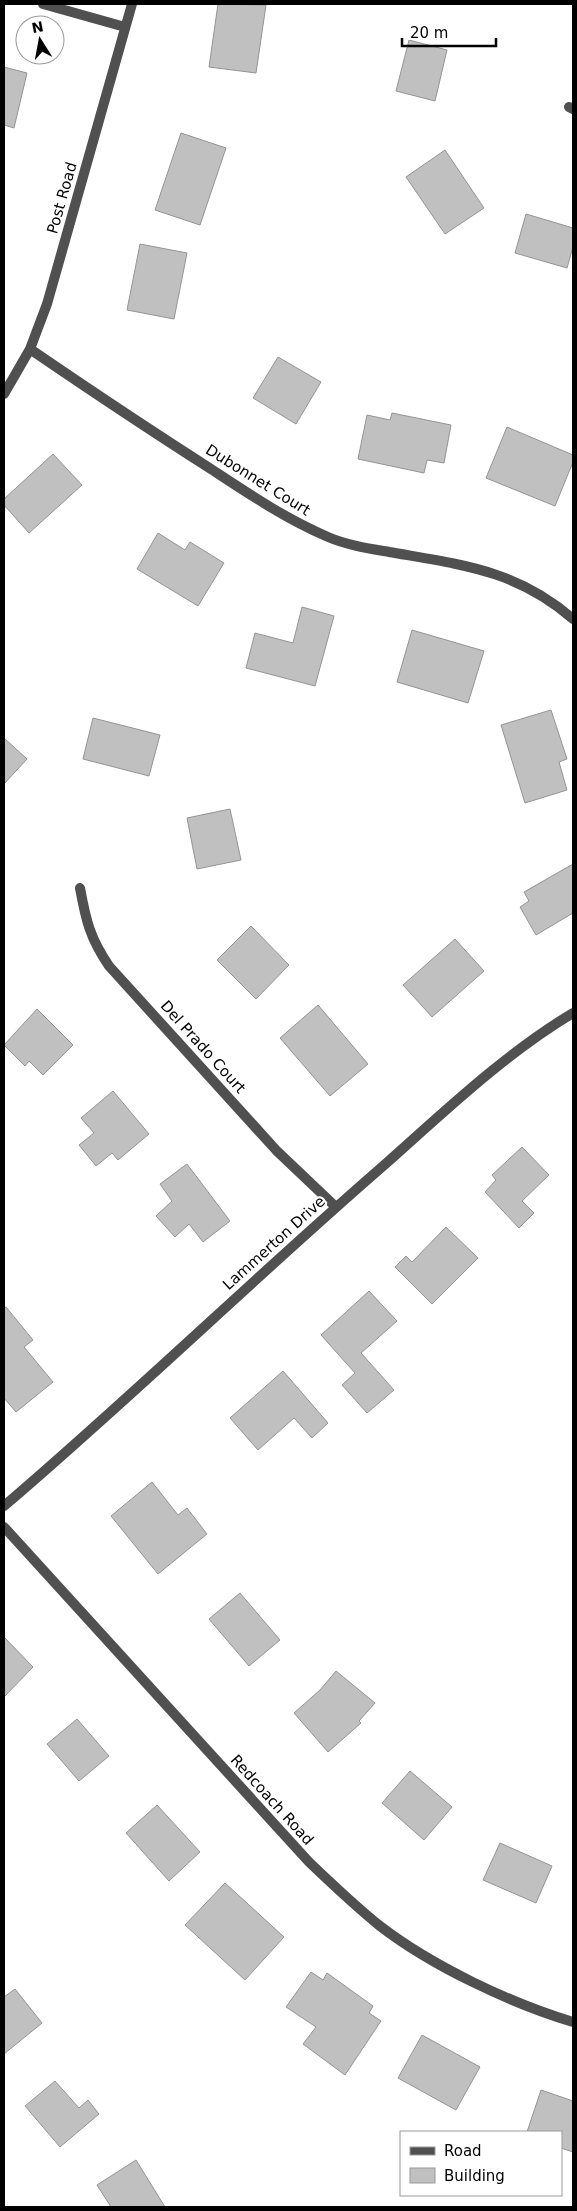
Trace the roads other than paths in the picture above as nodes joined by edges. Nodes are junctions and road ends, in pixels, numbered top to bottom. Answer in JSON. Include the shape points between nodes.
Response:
{"nodes":[{"id":1,"x":42,"y":4,"type":"edge"},
{"id":2,"x":132,"y":4,"type":"edge"},
{"id":3,"x":125,"y":27,"type":"junction"},
{"id":4,"x":30,"y":349,"type":"junction"},
{"id":5,"x":4,"y":394,"type":"edge"},
{"id":6,"x":573,"y":619,"type":"edge"},
{"id":7,"x":80,"y":888,"type":"dead end"},
{"id":8,"x":573,"y":1013,"type":"edge"},
{"id":9,"x":336,"y":1207,"type":"junction"},
{"id":10,"x":4,"y":1506,"type":"edge"},
{"id":11,"x":4,"y":1527,"type":"edge"},
{"id":12,"x":573,"y":2022,"type":"edge"}],
"edges":[{"from":1,"to":3,"type":"street"},
{"from":2,"to":3,"type":"street","name":"Post Road"},
{"from":3,"to":4,"type":"street","name":"Post Road","via":[[72,220]]},
{"from":4,"to":5,"type":"street","name":"Post Road"},
{"from":4,"to":6,"type":"street","name":"Dubonnet Court","via":[[293,522],[332,539],[469,566],[511,579],[556,604]]},
{"from":7,"to":9,"type":"street","name":"Del Prado Court","via":[[87,926],[109,966],[276,1150]]},
{"from":8,"to":9,"type":"street","name":"Lammerton Drive","via":[[539,1033],[502,1062]]},
{"from":9,"to":10,"type":"street","name":"Lammerton Drive"},
{"from":11,"to":12,"type":"street","name":"Redcoach Road","via":[[309,1862],[359,1908],[405,1943],[471,1980],[526,2006]]}]}
